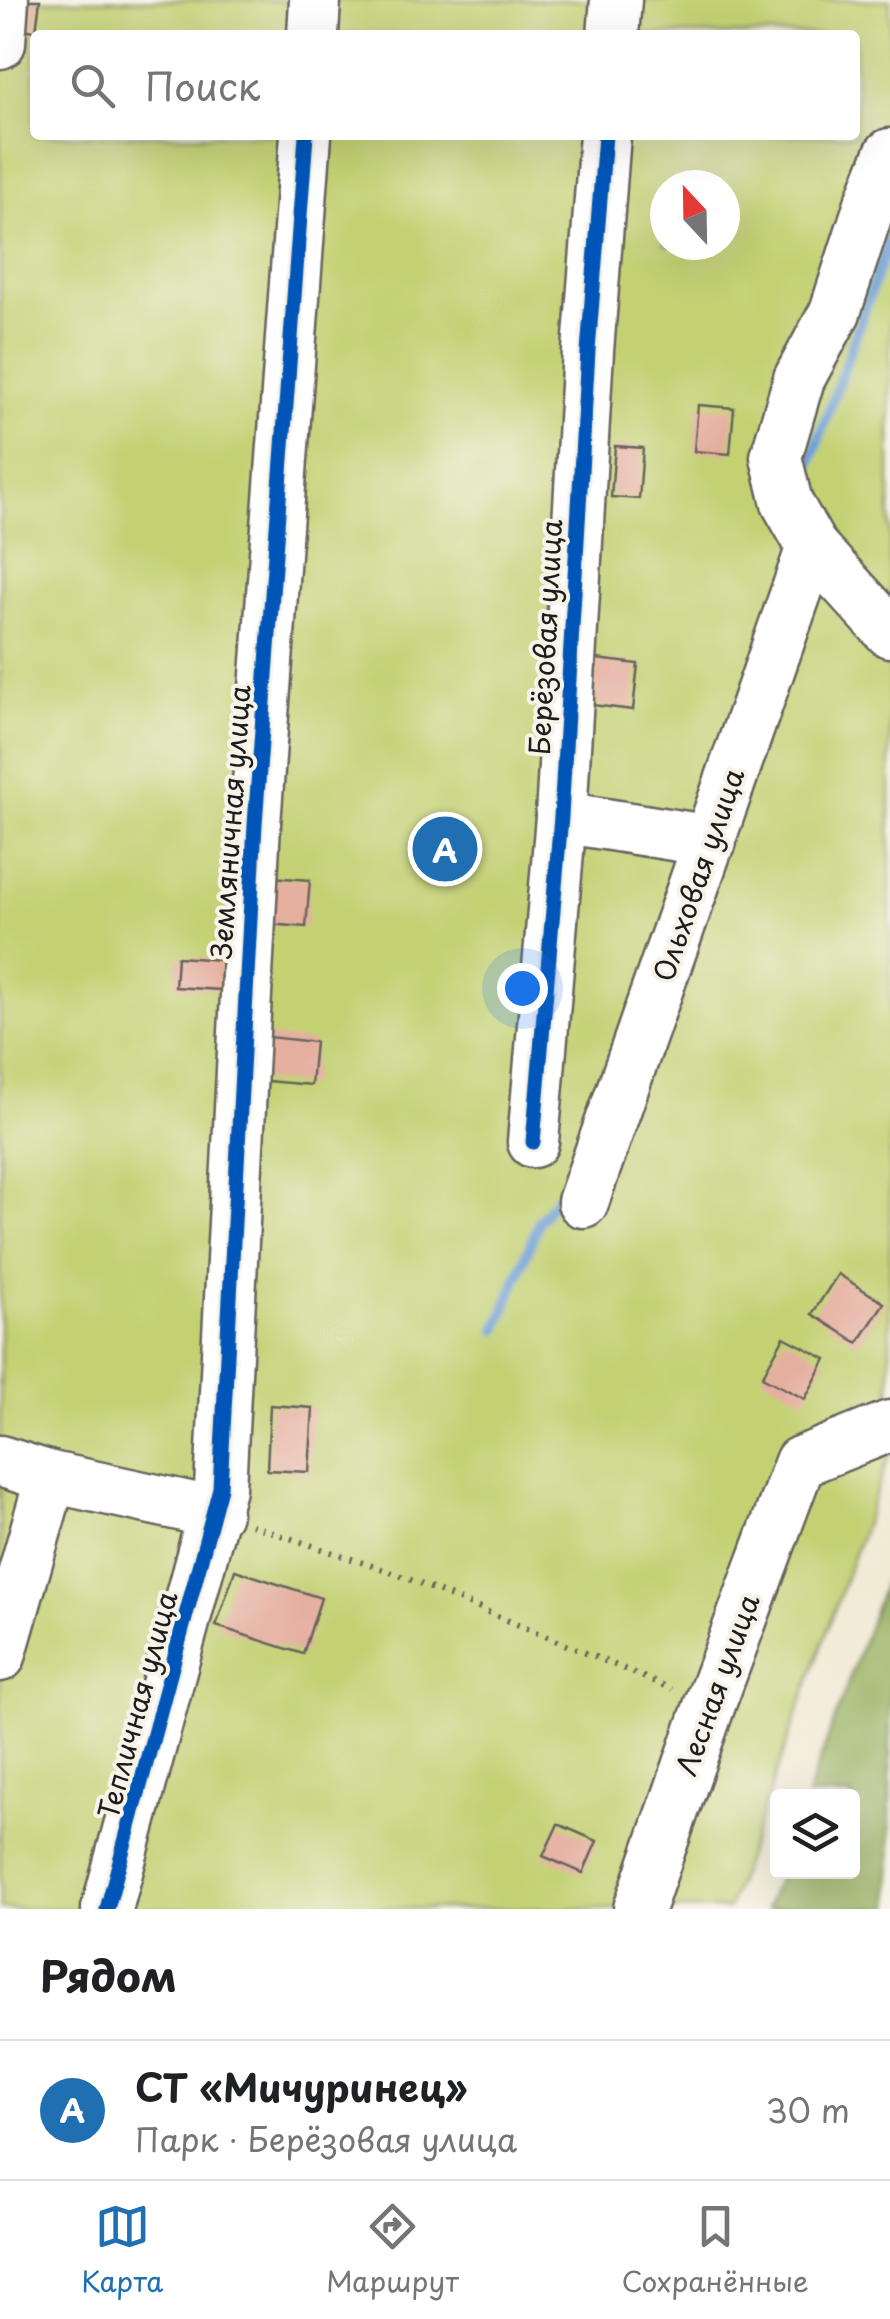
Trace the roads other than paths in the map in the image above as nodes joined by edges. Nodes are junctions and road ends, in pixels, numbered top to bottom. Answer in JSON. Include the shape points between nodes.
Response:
{"nodes":[{"id":1,"x":2,"y":0,"type":"edge"},
{"id":2,"x":315,"y":0,"type":"edge"},
{"id":3,"x":616,"y":0,"type":"edge"},
{"id":4,"x":313,"y":30,"type":"edge"},
{"id":5,"x":613,"y":30,"type":"edge"},
{"id":6,"x":0,"y":43,"type":"edge"},
{"id":7,"x":306,"y":140,"type":"edge"},
{"id":8,"x":605,"y":140,"type":"edge"},
{"id":9,"x":890,"y":154,"type":"edge"},
{"id":10,"x":812,"y":547,"type":"junction"},
{"id":11,"x":890,"y":632,"type":"edge"},
{"id":12,"x":560,"y":817,"type":"junction"},
{"id":13,"x":693,"y":838,"type":"junction"},
{"id":14,"x":533,"y":1142,"type":"dead end"},
{"id":15,"x":584,"y":1202,"type":"dead end"},
{"id":16,"x":890,"y":1426,"type":"edge"},
{"id":17,"x":0,"y":1461,"type":"edge"},
{"id":18,"x":51,"y":1477,"type":"junction"},
{"id":19,"x":216,"y":1513,"type":"junction"},
{"id":20,"x":0,"y":1656,"type":"edge"},
{"id":21,"x":108,"y":1909,"type":"edge"},
{"id":22,"x":639,"y":1909,"type":"edge"}],
"edges":[{"from":1,"to":6,"type":"street"},
{"from":2,"to":4,"type":"street"},
{"from":3,"to":5,"type":"street"},
{"from":7,"to":19,"type":"street","name":"Земляничная улица","via":[[254,824]]},
{"from":8,"to":12,"type":"street","name":"Берёзовая улица"},
{"from":9,"to":10,"type":"street","via":[[835,312],[799,379],[776,456],[787,504]]},
{"from":10,"to":11,"type":"street"},
{"from":10,"to":13,"type":"street","name":"Ольховая улица"},
{"from":12,"to":13,"type":"street"},
{"from":12,"to":14,"type":"street","name":"Берёзовая улица"},
{"from":13,"to":15,"type":"street","name":"Ольховая улица"},
{"from":16,"to":22,"type":"street","name":"Лесная улица","via":[[800,1462]]},
{"from":17,"to":18,"type":"street"},
{"from":18,"to":19,"type":"street"},
{"from":18,"to":20,"type":"street"},
{"from":19,"to":21,"type":"street","name":"Тепличная улица"}]}
